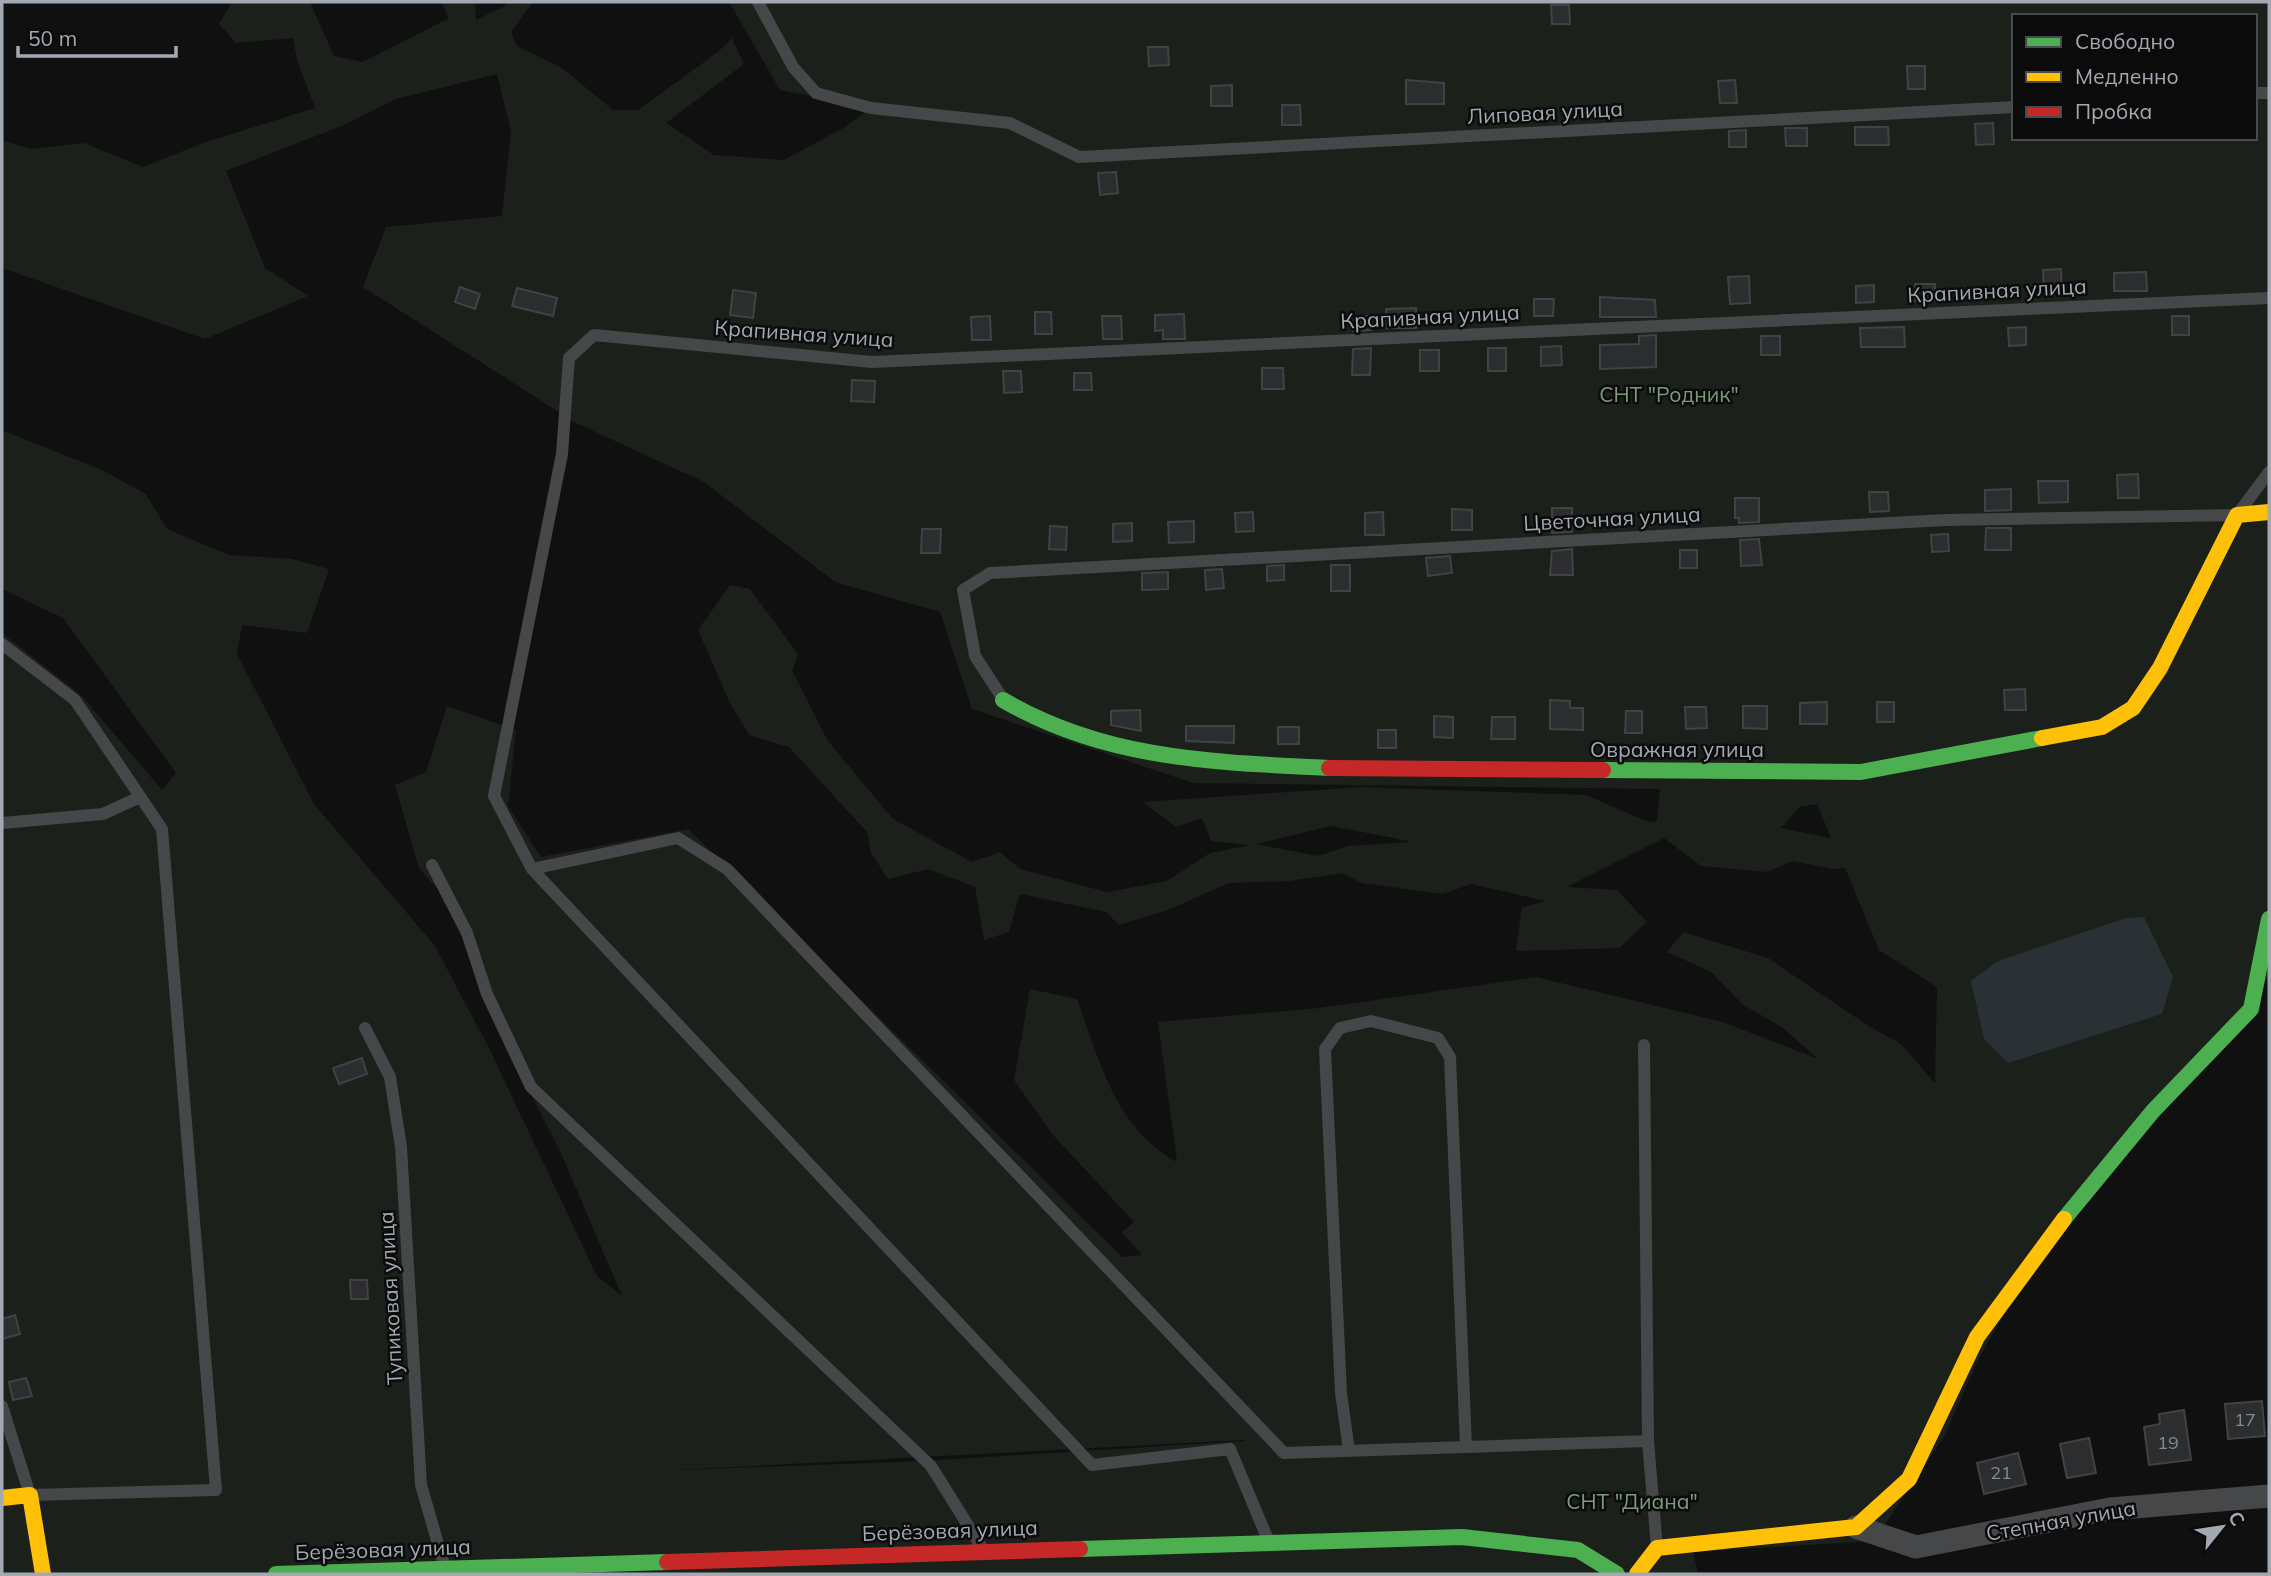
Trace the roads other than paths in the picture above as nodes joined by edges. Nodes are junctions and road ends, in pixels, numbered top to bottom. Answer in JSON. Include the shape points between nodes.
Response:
{"nodes":[{"id":1,"x":758,"y":2,"type":"edge"},
{"id":2,"x":2012,"y":107,"type":"edge"},
{"id":3,"x":2269,"y":298,"type":"edge"},
{"id":4,"x":2269,"y":472,"type":"edge"},
{"id":5,"x":2269,"y":512,"type":"edge"},
{"id":6,"x":2237,"y":515,"type":"junction"},
{"id":7,"x":2,"y":644,"type":"edge"},
{"id":8,"x":1003,"y":700,"type":"joint"},
{"id":9,"x":140,"y":797,"type":"junction"},
{"id":10,"x":2,"y":823,"type":"edge"},
{"id":11,"x":432,"y":865,"type":"dead end"},
{"id":12,"x":532,"y":869,"type":"junction"},
{"id":13,"x":2269,"y":919,"type":"edge"},
{"id":14,"x":2269,"y":998,"type":"edge"},
{"id":15,"x":2251,"y":1009,"type":"junction"},
{"id":16,"x":365,"y":1028,"type":"dead end"},
{"id":17,"x":1644,"y":1045,"type":"dead end"},
{"id":18,"x":2,"y":1406,"type":"edge"},
{"id":19,"x":1648,"y":1441,"type":"junction"},
{"id":20,"x":1466,"y":1447,"type":"junction"},
{"id":21,"x":1349,"y":1451,"type":"junction"},
{"id":22,"x":30,"y":1495,"type":"junction"},
{"id":23,"x":2269,"y":1496,"type":"edge"},
{"id":24,"x":2,"y":1499,"type":"edge"},
{"id":25,"x":1856,"y":1527,"type":"junction"},
{"id":26,"x":1269,"y":1542,"type":"junction"},
{"id":27,"x":1657,"y":1548,"type":"junction"},
{"id":28,"x":984,"y":1551,"type":"junction"},
{"id":29,"x":445,"y":1569,"type":"junction"},
{"id":30,"x":43,"y":1574,"type":"edge"},
{"id":31,"x":276,"y":1574,"type":"edge"},
{"id":32,"x":311,"y":1574,"type":"edge"},
{"id":33,"x":1617,"y":1574,"type":"edge"},
{"id":34,"x":1637,"y":1574,"type":"edge"}],
"edges":[{"from":1,"to":2,"type":"lane","name":"Липовая улица","via":[[793,67],[816,93],[871,108],[1010,123],[1079,157]]},
{"from":3,"to":12,"type":"lane","name":"Крапивная улица","via":[[872,362],[594,335],[569,358],[562,454],[494,796]]},
{"from":4,"to":6,"type":"lane"},
{"from":5,"to":6,"type":"street"},
{"from":6,"to":8,"type":"street","name":"Овражная улица","via":[[2160,668],[2133,708],[2102,727],[1861,772],[1347,769],[1185,761],[1073,734]]},
{"from":6,"to":8,"type":"lane","name":"Цветочная улица","via":[[1945,520],[990,573],[963,590],[975,656]]},
{"from":7,"to":9,"type":"lane","via":[[75,700]]},
{"from":9,"to":10,"type":"lane","via":[[103,814]]},
{"from":9,"to":22,"type":"lane","via":[[162,829],[216,1490]]},
{"from":11,"to":28,"type":"lane","via":[[467,933],[487,994],[531,1087],[931,1466]]},
{"from":12,"to":21,"type":"lane","via":[[678,838],[727,869],[1284,1453]]},
{"from":12,"to":26,"type":"lane","via":[[1092,1465],[1230,1448]]},
{"from":13,"to":15,"type":"street"},
{"from":14,"to":15,"type":"lane"},
{"from":15,"to":25,"type":"street","via":[[2153,1111],[2042,1245],[1977,1337],[1909,1479]]},
{"from":16,"to":29,"type":"lane","name":"Тупиковая улица","via":[[390,1077],[401,1147],[421,1485]]},
{"from":17,"to":19,"type":"lane"},
{"from":18,"to":22,"type":"lane"},
{"from":19,"to":20,"type":"lane"},
{"from":19,"to":27,"type":"lane"},
{"from":20,"to":21,"type":"lane"},
{"from":20,"to":21,"type":"lane","via":[[1450,1057],[1438,1038],[1371,1021],[1340,1028],[1325,1049],[1341,1393]]},
{"from":22,"to":24,"type":"street"},
{"from":22,"to":30,"type":"street"},
{"from":23,"to":25,"type":"street","name":"Степная улица","via":[[2110,1509],[1916,1547]]},
{"from":25,"to":27,"type":"street"},
{"from":26,"to":28,"type":"street","name":"Берёзовая улица"},
{"from":26,"to":33,"type":"street","name":"Берёзовая улица","via":[[1462,1536],[1578,1550]]},
{"from":27,"to":34,"type":"street"},
{"from":28,"to":29,"type":"street","name":"Берёзовая улица"},
{"from":29,"to":32,"type":"street","name":"Берёзовая улица"},
{"from":31,"to":32,"type":"street","name":"Берёзовая улица"}]}
